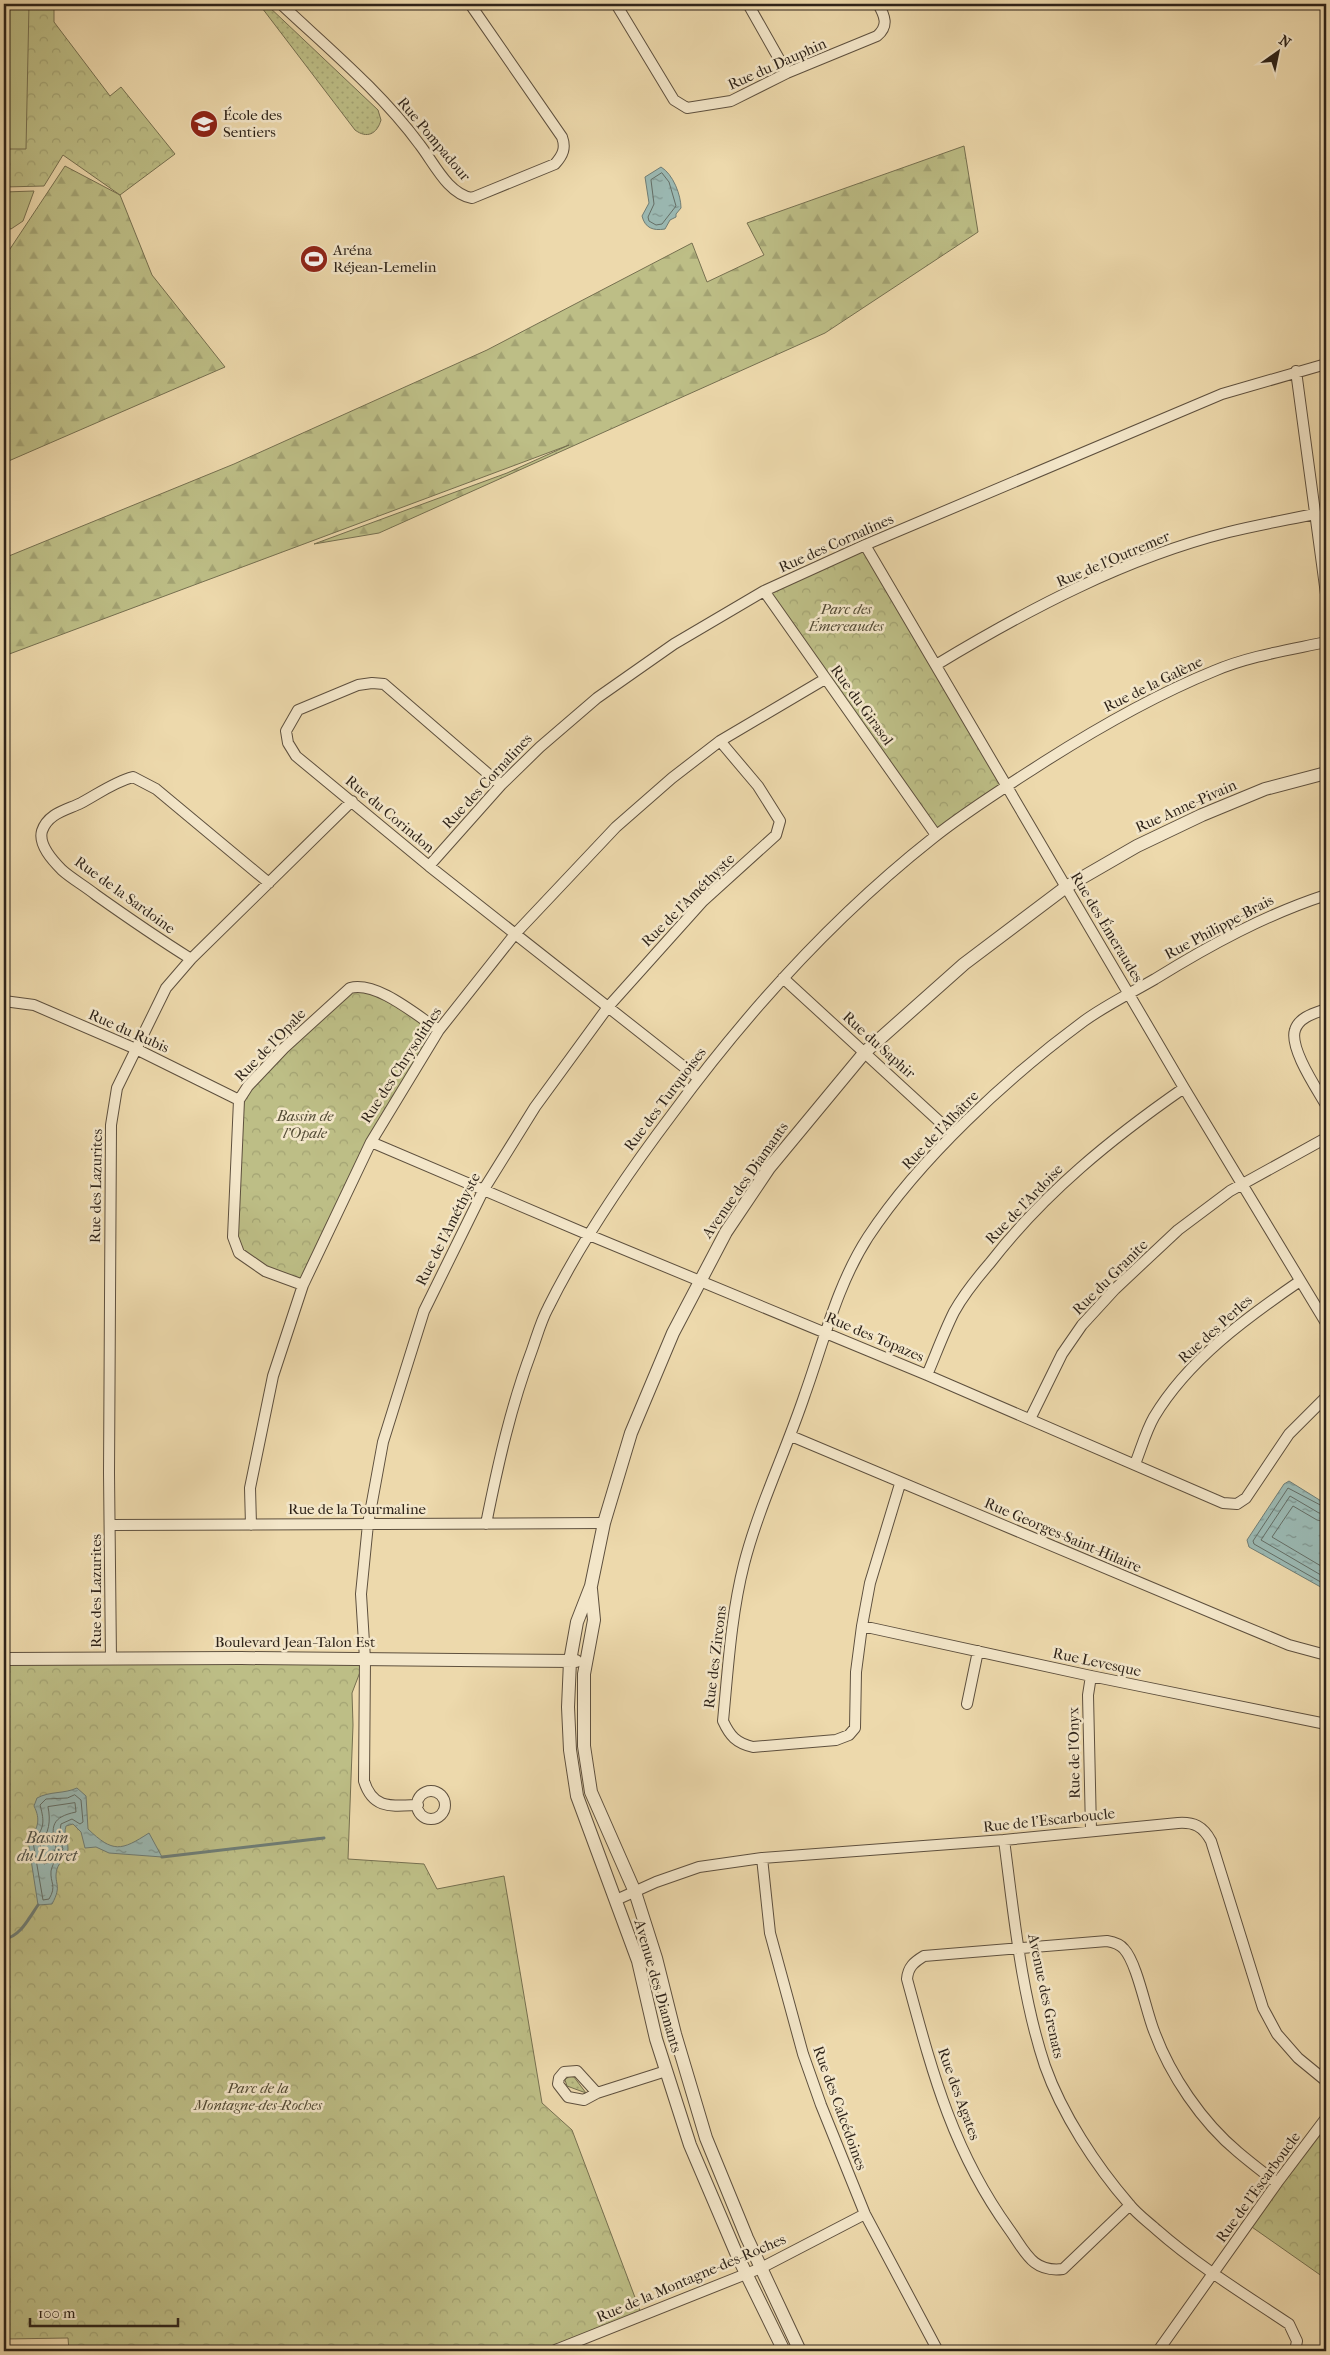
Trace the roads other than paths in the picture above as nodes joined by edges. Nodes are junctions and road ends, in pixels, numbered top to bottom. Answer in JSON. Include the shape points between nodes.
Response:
{"nodes":[{"id":1,"x":281,"y":4,"type":"edge"},
{"id":2,"x":470,"y":4,"type":"edge"},
{"id":3,"x":616,"y":4,"type":"edge"},
{"id":4,"x":748,"y":4,"type":"edge"},
{"id":5,"x":878,"y":4,"type":"edge"},
{"id":6,"x":787,"y":73,"type":"junction"},
{"id":7,"x":1326,"y":364,"type":"edge"},
{"id":8,"x":1296,"y":371,"type":"junction"},
{"id":9,"x":1315,"y":514,"type":"junction"},
{"id":10,"x":865,"y":545,"type":"junction"},
{"id":11,"x":764,"y":592,"type":"junction"},
{"id":12,"x":1326,"y":594,"type":"edge"},
{"id":13,"x":1326,"y":642,"type":"edge"},
{"id":14,"x":936,"y":665,"type":"junction"},
{"id":15,"x":825,"y":679,"type":"junction"},
{"id":16,"x":720,"y":741,"type":"junction"},
{"id":17,"x":1326,"y":773,"type":"edge"},
{"id":18,"x":500,"y":785,"type":"junction"},
{"id":19,"x":1007,"y":786,"type":"junction"},
{"id":20,"x":352,"y":801,"type":"junction"},
{"id":21,"x":936,"y":835,"type":"junction"},
{"id":22,"x":429,"y":866,"type":"junction"},
{"id":23,"x":270,"y":882,"type":"junction"},
{"id":24,"x":1066,"y":887,"type":"junction"},
{"id":25,"x":1326,"y":895,"type":"edge"},
{"id":26,"x":515,"y":934,"type":"junction"},
{"id":27,"x":191,"y":959,"type":"junction"},
{"id":28,"x":783,"y":978,"type":"junction"},
{"id":29,"x":1130,"y":994,"type":"junction"},
{"id":30,"x":4,"y":1001,"type":"edge"},
{"id":31,"x":608,"y":1007,"type":"junction"},
{"id":32,"x":1326,"y":1009,"type":"edge"},
{"id":33,"x":439,"y":1030,"type":"junction"},
{"id":34,"x":136,"y":1049,"type":"junction"},
{"id":35,"x":865,"y":1052,"type":"junction"},
{"id":36,"x":698,"y":1078,"type":"junction"},
{"id":37,"x":1184,"y":1088,"type":"junction"},
{"id":38,"x":239,"y":1100,"type":"junction"},
{"id":39,"x":1326,"y":1105,"type":"edge"},
{"id":40,"x":954,"y":1134,"type":"junction"},
{"id":41,"x":1326,"y":1138,"type":"edge"},
{"id":42,"x":371,"y":1142,"type":"junction"},
{"id":43,"x":1244,"y":1184,"type":"junction"},
{"id":44,"x":484,"y":1189,"type":"junction"},
{"id":45,"x":589,"y":1235,"type":"junction"},
{"id":46,"x":699,"y":1280,"type":"junction"},
{"id":47,"x":1300,"y":1281,"type":"junction"},
{"id":48,"x":303,"y":1285,"type":"junction"},
{"id":49,"x":1326,"y":1323,"type":"edge"},
{"id":50,"x":824,"y":1332,"type":"junction"},
{"id":51,"x":927,"y":1375,"type":"junction"},
{"id":52,"x":1326,"y":1397,"type":"edge"},
{"id":53,"x":1030,"y":1419,"type":"junction"},
{"id":54,"x":791,"y":1436,"type":"junction"},
{"id":55,"x":1135,"y":1464,"type":"junction"},
{"id":56,"x":900,"y":1484,"type":"junction"},
{"id":57,"x":604,"y":1523,"type":"junction"},
{"id":58,"x":251,"y":1524,"type":"junction"},
{"id":59,"x":368,"y":1524,"type":"junction"},
{"id":60,"x":486,"y":1524,"type":"junction"},
{"id":61,"x":110,"y":1525,"type":"junction"},
{"id":62,"x":591,"y":1586,"type":"junction"},
{"id":63,"x":862,"y":1626,"type":"junction"},
{"id":64,"x":978,"y":1651,"type":"junction"},
{"id":65,"x":1326,"y":1655,"type":"edge"},
{"id":66,"x":4,"y":1659,"type":"edge"},
{"id":67,"x":365,"y":1659,"type":"junction"},
{"id":68,"x":111,"y":1660,"type":"junction"},
{"id":69,"x":570,"y":1660,"type":"junction"},
{"id":70,"x":586,"y":1662,"type":"junction"},
{"id":71,"x":1091,"y":1676,"type":"junction"},
{"id":72,"x":967,"y":1704,"type":"dead end"},
{"id":73,"x":1326,"y":1724,"type":"edge"},
{"id":74,"x":418,"y":1804,"type":"dead end"},
{"id":75,"x":1091,"y":1830,"type":"junction"},
{"id":76,"x":1004,"y":1840,"type":"junction"},
{"id":77,"x":762,"y":1858,"type":"junction"},
{"id":78,"x":635,"y":1892,"type":"junction"},
{"id":79,"x":616,"y":1900,"type":"junction"},
{"id":80,"x":1018,"y":1947,"type":"junction"},
{"id":81,"x":666,"y":2071,"type":"junction"},
{"id":82,"x":1326,"y":2081,"type":"edge"},
{"id":83,"x":597,"y":2093,"type":"dead end"},
{"id":84,"x":1326,"y":2118,"type":"edge"},
{"id":85,"x":1277,"y":2183,"type":"junction"},
{"id":86,"x":1130,"y":2205,"type":"junction"},
{"id":87,"x":865,"y":2214,"type":"junction"},
{"id":88,"x":761,"y":2268,"type":"junction"},
{"id":89,"x":746,"y":2274,"type":"junction"},
{"id":90,"x":1214,"y":2274,"type":"junction"},
{"id":91,"x":553,"y":2351,"type":"edge"},
{"id":92,"x":784,"y":2351,"type":"edge"},
{"id":93,"x":800,"y":2351,"type":"edge"},
{"id":94,"x":938,"y":2351,"type":"edge"},
{"id":95,"x":1158,"y":2351,"type":"edge"},
{"id":96,"x":1296,"y":2351,"type":"edge"}],
"edges":[{"from":1,"to":2,"type":"street","name":"Rue Pompadour","via":[[381,98],[412,133],[453,189],[472,198],[555,164],[561,158],[565,145]]},
{"from":3,"to":6,"type":"street","name":"Rue du Dauphin","via":[[674,100],[687,108],[731,101]]},
{"from":4,"to":6,"type":"street"},
{"from":5,"to":6,"type":"street","name":"Rue du Dauphin","via":[[885,15],[885,26],[878,36]]},
{"from":7,"to":8,"type":"street","name":"Rue des Cornalines"},
{"from":8,"to":9,"type":"street"},
{"from":8,"to":10,"type":"street","name":"Rue des Cornalines","via":[[1222,394]]},
{"from":9,"to":12,"type":"street"},
{"from":9,"to":14,"type":"street","name":"Rue de l'Outremer","via":[[1229,532],[1168,550],[1085,584]]},
{"from":10,"to":11,"type":"street","name":"Rue des Cornalines"},
{"from":10,"to":14,"type":"street","name":"Rue des Émeraudes"},
{"from":11,"to":15,"type":"street","name":"Rue du Girasol"},
{"from":11,"to":18,"type":"street","name":"Rue des Cornalines","via":[[674,644],[597,698]]},
{"from":13,"to":19,"type":"street","name":"Rue de la Galène","via":[[1218,669],[1157,696],[1083,737]]},
{"from":14,"to":19,"type":"street","name":"Rue des Émeraudes"},
{"from":15,"to":16,"type":"street","name":"Rue des Chrysolithes"},
{"from":15,"to":21,"type":"street","name":"Rue du Girasol"},
{"from":16,"to":26,"type":"street","name":"Rue des Chrysolithes","via":[[616,827]]},
{"from":16,"to":31,"type":"street","name":"Rue de l'Améthyste","via":[[758,786],[780,821],[779,829],[776,836],[697,908]]},
{"from":17,"to":24,"type":"street","name":"Rue Anne-Pivain","via":[[1265,789],[1202,815],[1137,846]]},
{"from":18,"to":20,"type":"street","name":"Rue du Corindon","via":[[393,691],[384,684],[372,683],[358,685],[298,710],[286,731],[288,743],[296,756]]},
{"from":18,"to":22,"type":"street","name":"Rue des Cornalines"},
{"from":19,"to":21,"type":"street","name":"Rue des Turquoises"},
{"from":19,"to":24,"type":"street","name":"Rue des Émeraudes"},
{"from":20,"to":22,"type":"street","name":"Rue du Corindon"},
{"from":20,"to":23,"type":"street","name":"Rue des Lazurites"},
{"from":21,"to":28,"type":"street","name":"Rue des Turquoises","via":[[858,902]]},
{"from":22,"to":26,"type":"street","name":"Rue du Corindon"},
{"from":23,"to":27,"type":"street","name":"Rue des Lazurites"},
{"from":23,"to":27,"type":"street","name":"Rue de la Sardoine","via":[[156,789],[133,778],[122,780],[57,813],[46,823],[42,841],[46,851],[63,870],[146,932]]},
{"from":24,"to":29,"type":"street","name":"Rue des Émeraudes"},
{"from":24,"to":35,"type":"street","name":"Avenue des Diamants","via":[[964,964]]},
{"from":25,"to":29,"type":"street","name":"Rue Philippe-Brais","via":[[1286,908],[1206,947]]},
{"from":26,"to":31,"type":"street","name":"Rue du Corindon"},
{"from":26,"to":33,"type":"street","name":"Rue des Chrysolithes"},
{"from":27,"to":34,"type":"street","name":"Rue des Lazurites","via":[[166,988]]},
{"from":28,"to":35,"type":"street","name":"Rue du Saphir"},
{"from":28,"to":36,"type":"street","name":"Rue des Turquoises"},
{"from":29,"to":37,"type":"street","name":"Rue des Émeraudes"},
{"from":29,"to":40,"type":"street","name":"Rue de l'Albâtre","via":[[1087,1019],[1053,1045]]},
{"from":30,"to":34,"type":"street","name":"Rue du Rubis","via":[[34,1006]]},
{"from":31,"to":36,"type":"street","name":"Rue du Corindon"},
{"from":31,"to":44,"type":"street","name":"Rue de l'Améthyste","via":[[534,1106]]},
{"from":32,"to":39,"type":"street","via":[[1300,1022],[1294,1040],[1297,1052]]},
{"from":33,"to":38,"type":"street","name":"Rue de l'Opale","via":[[378,991],[359,986],[350,988],[284,1048]]},
{"from":33,"to":42,"type":"street","name":"Rue des Chrysolithes"},
{"from":34,"to":38,"type":"street","name":"Rue du Rubis"},
{"from":34,"to":61,"type":"street","name":"Rue des Lazurites","via":[[117,1088],[111,1125]]},
{"from":35,"to":40,"type":"street","name":"Rue du Saphir"},
{"from":35,"to":46,"type":"street","name":"Avenue des Diamants","via":[[769,1168],[726,1232]]},
{"from":36,"to":45,"type":"street","name":"Rue des Turquoises","via":[[638,1158]]},
{"from":37,"to":43,"type":"street","name":"Rue des Émeraudes"},
{"from":37,"to":51,"type":"street","name":"Rue de l'Ardoise","via":[[1098,1152],[1001,1248],[955,1311]]},
{"from":38,"to":48,"type":"street","name":"Rue de l'Opale","via":[[233,1237],[239,1252],[265,1271]]},
{"from":40,"to":50,"type":"street","name":"Rue de l'Albâtre","via":[[907,1186],[868,1237],[847,1276]]},
{"from":41,"to":43,"type":"street","name":"Rue du Granite"},
{"from":42,"to":44,"type":"street","name":"Rue des Topazes"},
{"from":42,"to":48,"type":"street","name":"Rue des Chrysolithes"},
{"from":43,"to":47,"type":"street","name":"Rue des Émeraudes"},
{"from":43,"to":53,"type":"street","name":"Rue du Granite","via":[[1178,1230],[1082,1325],[1062,1354]]},
{"from":44,"to":45,"type":"street","name":"Rue des Topazes"},
{"from":44,"to":59,"type":"street","name":"Rue de l'Améthyste","via":[[424,1311],[383,1442]]},
{"from":45,"to":46,"type":"street","name":"Rue des Topazes"},
{"from":45,"to":60,"type":"street","name":"Rue des Turquoises","via":[[547,1310],[520,1382],[503,1440]]},
{"from":46,"to":50,"type":"street","name":"Rue des Topazes"},
{"from":46,"to":57,"type":"street","name":"Avenue des Diamants","via":[[652,1379],[631,1433]]},
{"from":47,"to":49,"type":"street","name":"Rue des Émeraudes"},
{"from":47,"to":55,"type":"street","name":"Rue des Perles","via":[[1262,1307],[1197,1362],[1154,1419]]},
{"from":48,"to":58,"type":"street","name":"Rue des Chrysolithes","via":[[273,1376],[250,1488]]},
{"from":50,"to":51,"type":"street","name":"Rue des Topazes"},
{"from":50,"to":54,"type":"street","name":"Rue des Zircons"},
{"from":51,"to":53,"type":"street","name":"Rue des Topazes"},
{"from":52,"to":55,"type":"street","name":"Rue des Topazes","via":[[1289,1434],[1253,1490],[1236,1504],[1223,1503]]},
{"from":53,"to":55,"type":"street","name":"Rue des Topazes"},
{"from":54,"to":56,"type":"street","name":"Rue Georges-Saint-Hilaire"},
{"from":54,"to":63,"type":"street","name":"Rue des Zircons","via":[[754,1531],[736,1604],[723,1713],[729,1734],[740,1744],[753,1747],[836,1740],[849,1735],[855,1728],[856,1672]]},
{"from":56,"to":63,"type":"street","name":"Rue des Zircons","via":[[870,1583]]},
{"from":56,"to":65,"type":"street","name":"Rue Georges-Saint-Hilaire","via":[[1289,1645]]},
{"from":57,"to":60,"type":"street","name":"Rue de la Tourmaline"},
{"from":57,"to":62,"type":"street","name":"Avenue des Diamants"},
{"from":58,"to":59,"type":"street","name":"Rue de la Tourmaline"},
{"from":58,"to":61,"type":"street","name":"Rue de la Tourmaline"},
{"from":59,"to":60,"type":"street","name":"Rue de la Tourmaline"},
{"from":59,"to":67,"type":"street","name":"Rue de l'Améthyste","via":[[360,1594]]},
{"from":61,"to":68,"type":"street","name":"Rue des Lazurites"},
{"from":62,"to":69,"type":"street","name":"Avenue des Diamants","via":[[578,1622]]},
{"from":62,"to":70,"type":"street","name":"Avenue des Diamants","via":[[594,1620]]},
{"from":63,"to":64,"type":"street","name":"Rue Levesque"},
{"from":64,"to":71,"type":"street","name":"Rue Levesque"},
{"from":64,"to":72,"type":"street"},
{"from":66,"to":68,"type":"street","name":"Boulevard Jean-Talon Est"},
{"from":67,"to":68,"type":"street","name":"Boulevard Jean-Talon Est"},
{"from":67,"to":69,"type":"street","name":"Boulevard Jean-Talon Est"},
{"from":67,"to":74,"type":"street","name":"Rue de l'Améthyste","via":[[364,1781],[368,1793],[384,1804]]},
{"from":69,"to":70,"type":"street","name":"Boulevard Jean-Talon Est"},
{"from":69,"to":79,"type":"street","name":"Avenue des Diamants","via":[[570,1750],[578,1796]]},
{"from":70,"to":78,"type":"street","name":"Avenue des Diamants","via":[[584,1746],[592,1792]]},
{"from":71,"to":73,"type":"street","name":"Rue Levesque"},
{"from":71,"to":75,"type":"street","name":"Rue de l'Onyx","via":[[1088,1694]]},
{"from":75,"to":76,"type":"street","name":"Rue de l'Escarboucle"},
{"from":75,"to":82,"type":"street","name":"Rue de l'Escarboucle","via":[[1188,1822],[1206,1831],[1263,2008],[1277,2034],[1298,2058]]},
{"from":76,"to":77,"type":"street","name":"Rue de l'Escarboucle"},
{"from":76,"to":80,"type":"street","name":"Avenue des Grenats"},
{"from":77,"to":78,"type":"street","name":"Rue de l'Escarboucle","via":[[699,1867]]},
{"from":77,"to":87,"type":"street","name":"Rue des Calcédoines","via":[[770,1933],[803,2054]]},
{"from":78,"to":79,"type":"street","name":"Rue de l'Escarboucle"},
{"from":78,"to":88,"type":"street","name":"Avenue des Diamants","via":[[706,2138]]},
{"from":79,"to":81,"type":"street","name":"Avenue des Diamants","via":[[638,1961]]},
{"from":80,"to":85,"type":"street","via":[[1107,1941],[1124,1949],[1131,1960],[1154,2033],[1175,2076],[1204,2117],[1237,2151]]},
{"from":80,"to":86,"type":"street","name":"Avenue des Grenats","via":[[1046,2067],[1065,2111]]},
{"from":80,"to":86,"type":"street","name":"Rue des Agates","via":[[924,1956],[911,1966],[908,1973],[907,1980],[936,2084],[954,2134],[989,2202],[1032,2261],[1041,2268],[1063,2269]]},
{"from":81,"to":83,"type":"street"},
{"from":81,"to":89,"type":"street","name":"Avenue des Diamants","via":[[690,2145]]},
{"from":84,"to":85,"type":"street","name":"Rue de l'Escarboucle"},
{"from":85,"to":90,"type":"street","name":"Rue de l'Escarboucle"},
{"from":86,"to":90,"type":"street","name":"Avenue des Grenats","via":[[1190,2258]]},
{"from":87,"to":88,"type":"street","name":"Rue de la Montagne-des-Roches"},
{"from":87,"to":94,"type":"street","name":"Rue des Calcédoines"},
{"from":88,"to":89,"type":"street","name":"Rue de la Montagne-des-Roches"},
{"from":88,"to":93,"type":"street","name":"Avenue des Diamants"},
{"from":89,"to":91,"type":"street","name":"Rue de la Montagne-des-Roches"},
{"from":89,"to":92,"type":"street","name":"Avenue des Diamants"},
{"from":90,"to":95,"type":"street"},
{"from":90,"to":96,"type":"street","name":"Avenue des Grenats","via":[[1289,2324],[1297,2341]]}]}
